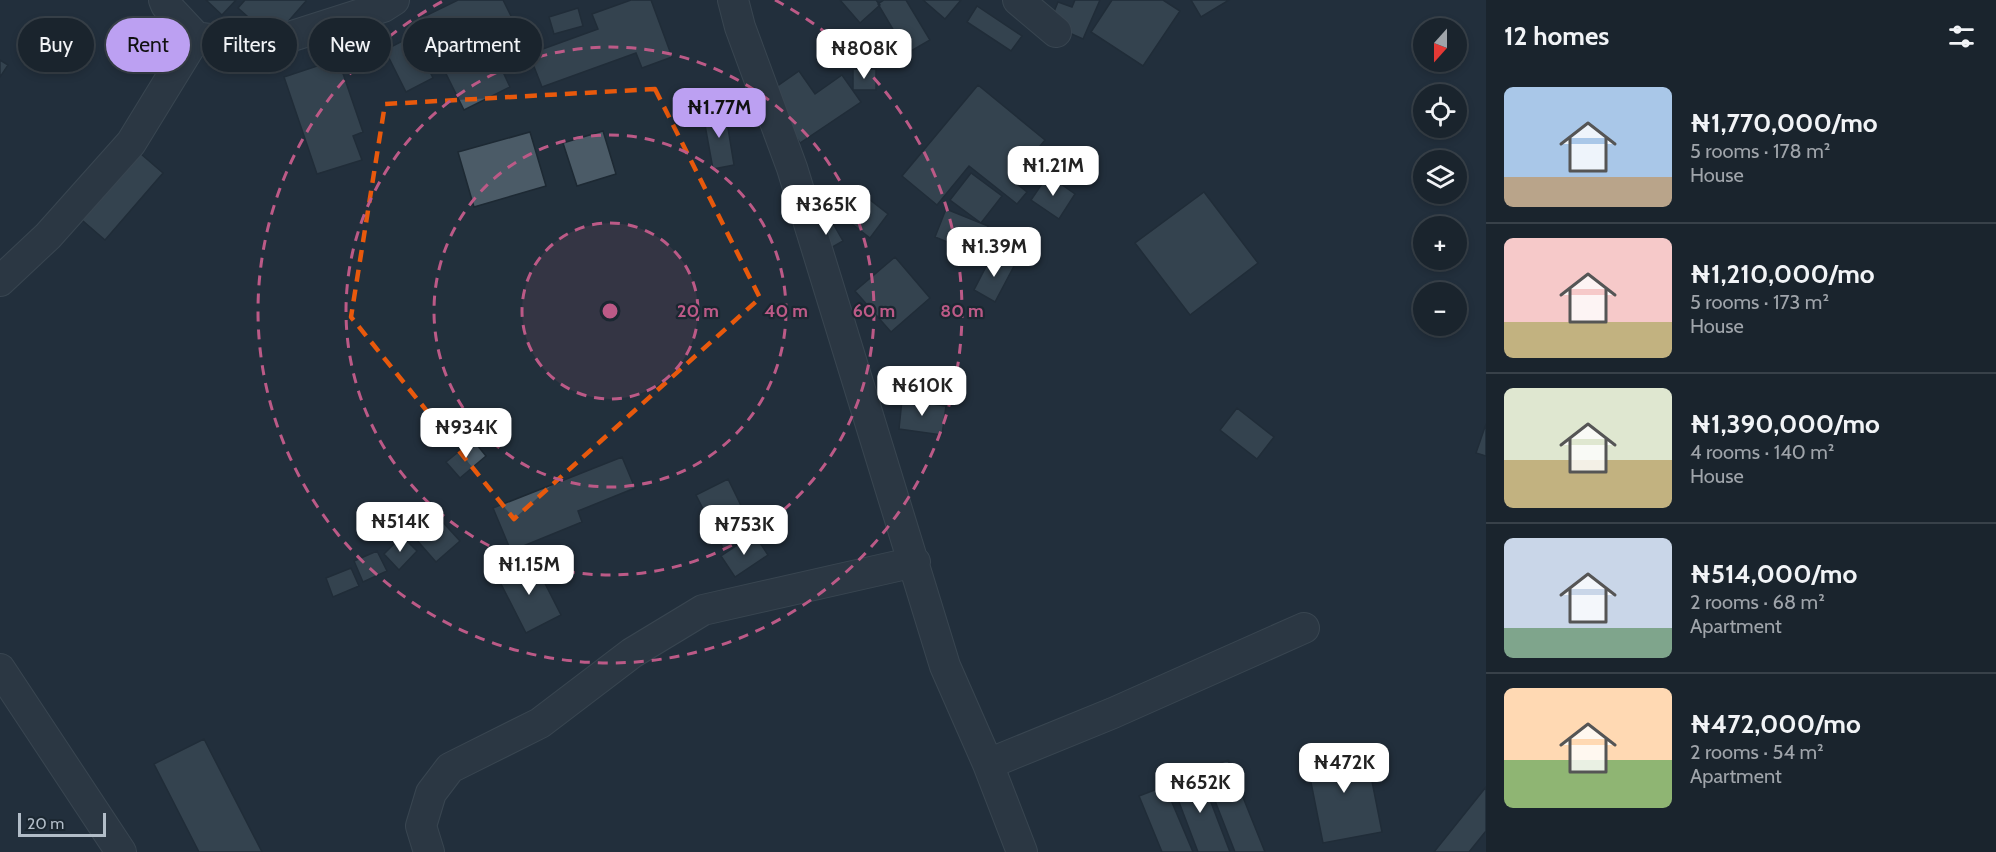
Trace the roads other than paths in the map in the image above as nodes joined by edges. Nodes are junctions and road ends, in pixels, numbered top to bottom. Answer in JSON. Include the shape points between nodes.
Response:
{"nodes":[{"id":1,"x":164,"y":0,"type":"edge"},
{"id":2,"x":394,"y":0,"type":"edge"},
{"id":3,"x":733,"y":0,"type":"edge"},
{"id":4,"x":1017,"y":0,"type":"edge"},
{"id":5,"x":1056,"y":32,"type":"dead end"},
{"id":6,"x":196,"y":37,"type":"junction"},
{"id":7,"x":0,"y":281,"type":"edge"},
{"id":8,"x":915,"y":562,"type":"junction"},
{"id":9,"x":1304,"y":628,"type":"dead end"},
{"id":10,"x":0,"y":669,"type":"edge"},
{"id":11,"x":988,"y":764,"type":"junction"},
{"id":12,"x":122,"y":852,"type":"edge"},
{"id":13,"x":429,"y":852,"type":"edge"},
{"id":14,"x":1022,"y":852,"type":"edge"}],
"edges":[{"from":1,"to":6,"type":"street"},
{"from":2,"to":6,"type":"street","via":[[383,7],[261,46]]},
{"from":3,"to":8,"type":"street","via":[[792,168]]},
{"from":4,"to":5,"type":"street"},
{"from":6,"to":7,"type":"street","via":[[131,143],[48,236]]},
{"from":8,"to":11,"type":"street","via":[[945,666]]},
{"from":8,"to":13,"type":"street","via":[[703,610],[632,653],[540,723],[450,768],[431,793],[421,826]]},
{"from":9,"to":11,"type":"street"},
{"from":10,"to":12,"type":"street"},
{"from":11,"to":14,"type":"street"}]}
